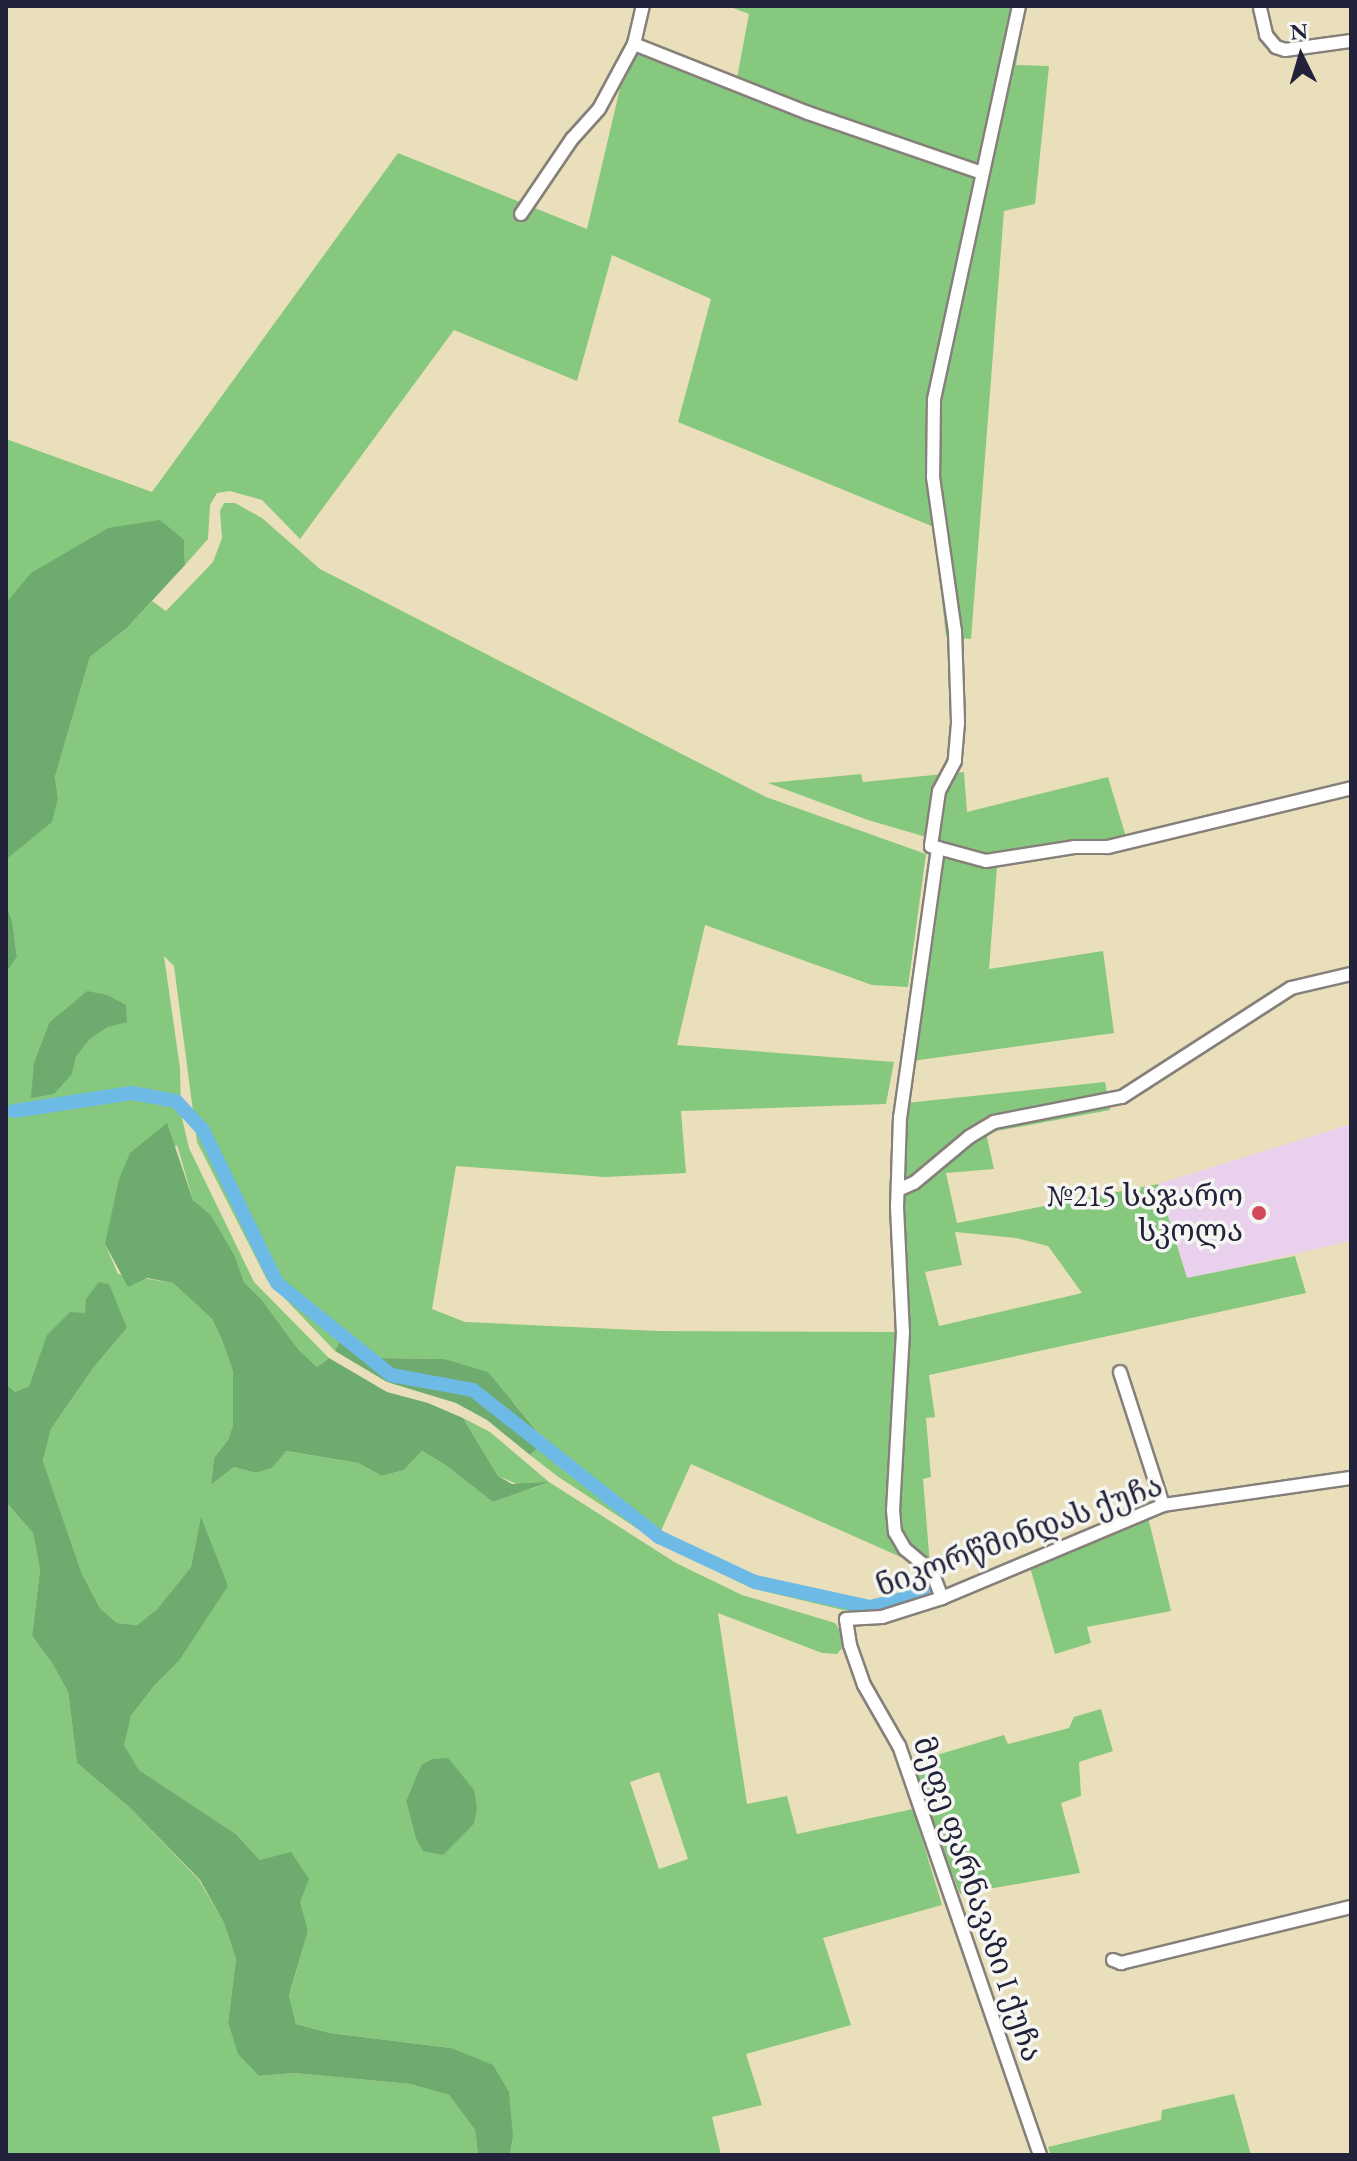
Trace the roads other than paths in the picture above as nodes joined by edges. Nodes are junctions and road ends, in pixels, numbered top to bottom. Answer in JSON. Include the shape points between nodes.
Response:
{"nodes":[{"id":1,"x":643,"y":6,"type":"edge"},
{"id":2,"x":1019,"y":6,"type":"edge"},
{"id":3,"x":1260,"y":8,"type":"dead end"},
{"id":4,"x":1351,"y":41,"type":"edge"},
{"id":5,"x":634,"y":44,"type":"junction"},
{"id":6,"x":982,"y":173,"type":"junction"},
{"id":7,"x":521,"y":214,"type":"dead end"},
{"id":8,"x":1351,"y":788,"type":"edge"},
{"id":9,"x":935,"y":847,"type":"junction"},
{"id":10,"x":1351,"y":974,"type":"edge"},
{"id":11,"x":898,"y":1190,"type":"junction"},
{"id":12,"x":1120,"y":1372,"type":"dead end"},
{"id":13,"x":1351,"y":1478,"type":"edge"},
{"id":14,"x":1163,"y":1505,"type":"junction"},
{"id":15,"x":942,"y":1598,"type":"junction"},
{"id":16,"x":846,"y":1619,"type":"joint"},
{"id":17,"x":1351,"y":1907,"type":"edge"},
{"id":18,"x":1113,"y":1960,"type":"dead end"},
{"id":19,"x":1040,"y":2155,"type":"edge"}],
"edges":[{"from":1,"to":5,"type":"street"},
{"from":2,"to":6,"type":"street"},
{"from":3,"to":4,"type":"street","via":[[1266,35],[1276,47]]},
{"from":5,"to":6,"type":"street","via":[[808,113]]},
{"from":5,"to":7,"type":"street","via":[[599,109]]},
{"from":6,"to":9,"type":"street","via":[[933,415],[933,477],[955,631],[958,723],[955,761],[939,791]]},
{"from":8,"to":9,"type":"street","via":[[1108,847],[986,861]]},
{"from":9,"to":11,"type":"street","via":[[906,1059]]},
{"from":10,"to":11,"type":"street","via":[[1291,988],[1122,1097],[994,1122]]},
{"from":11,"to":15,"type":"street","via":[[903,1332],[895,1532],[905,1549],[932,1572]]},
{"from":12,"to":14,"type":"street"},
{"from":13,"to":14,"type":"street","name":"ნიკორწმინდას ქუჩა"},
{"from":14,"to":15,"type":"street","name":"ნიკორწმინდას ქუჩა"},
{"from":15,"to":16,"type":"street","name":"ნიკორწმინდას ქუჩა","via":[[882,1617]]},
{"from":16,"to":19,"type":"street","name":"მეფე ფარნავაზი I ქუჩა","via":[[864,1685],[899,1746]]},
{"from":17,"to":18,"type":"street","via":[[1121,1963]]}]}
